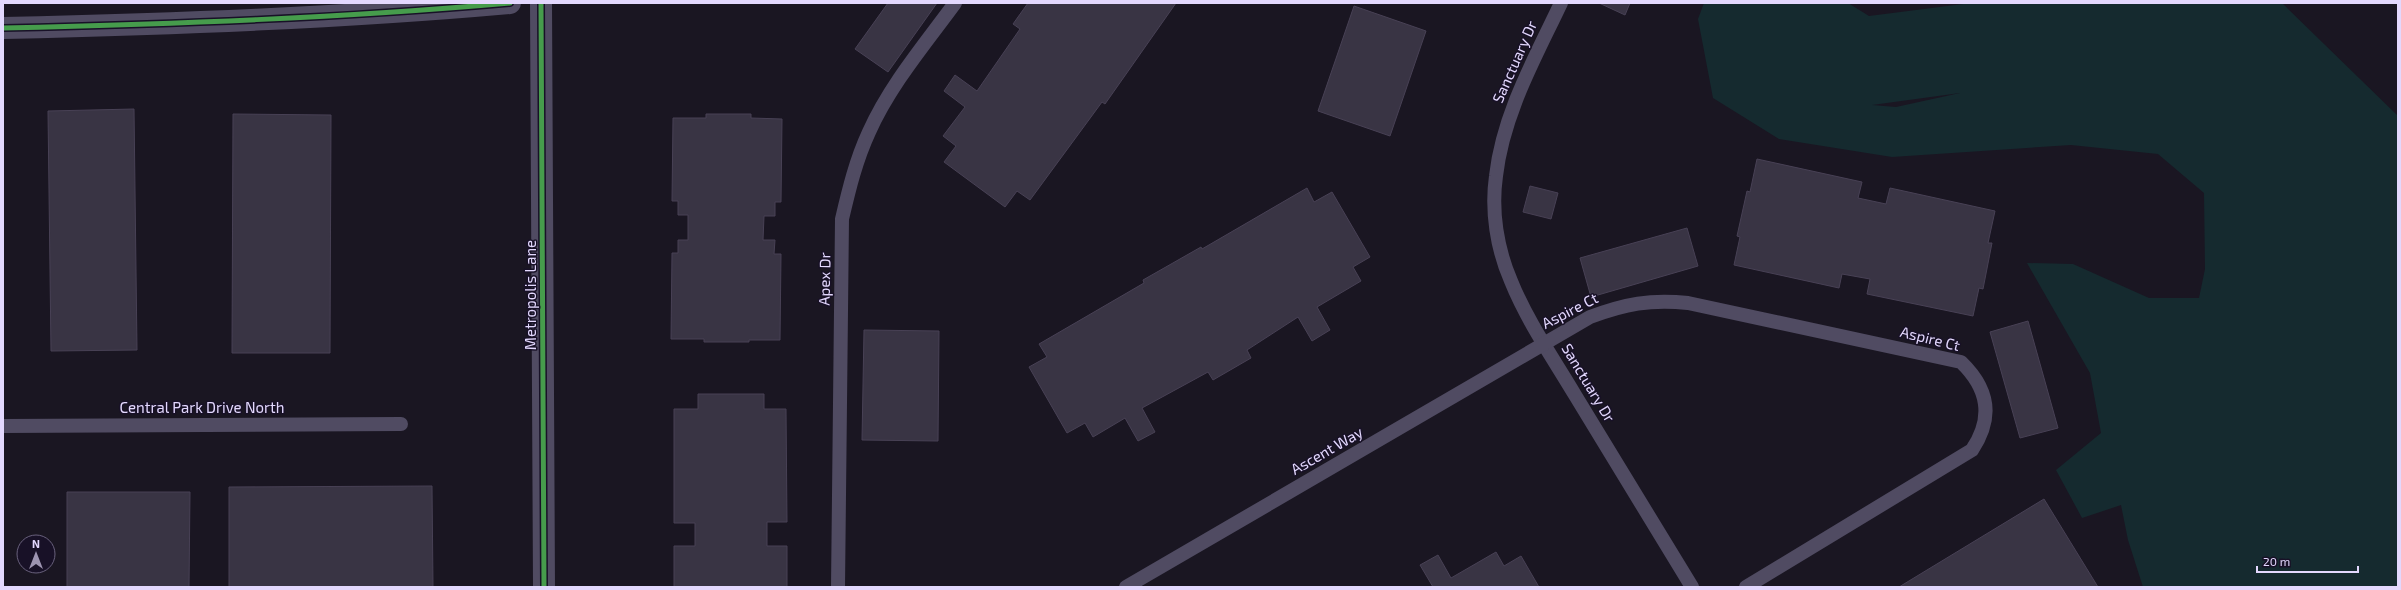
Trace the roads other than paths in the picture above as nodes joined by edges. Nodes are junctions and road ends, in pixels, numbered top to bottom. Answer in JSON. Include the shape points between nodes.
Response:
{"nodes":[{"id":1,"x":510,"y":3,"type":"edge"},
{"id":2,"x":541,"y":3,"type":"edge"},
{"id":3,"x":955,"y":3,"type":"edge"},
{"id":4,"x":1561,"y":3,"type":"edge"},
{"id":5,"x":3,"y":28,"type":"edge"},
{"id":6,"x":1544,"y":344,"type":"junction"},
{"id":7,"x":402,"y":424,"type":"dead end"},
{"id":8,"x":3,"y":426,"type":"edge"},
{"id":9,"x":544,"y":587,"type":"edge"},
{"id":10,"x":838,"y":587,"type":"edge"},
{"id":11,"x":1126,"y":587,"type":"edge"},
{"id":12,"x":1692,"y":587,"type":"edge"},
{"id":13,"x":1746,"y":587,"type":"edge"}],
"edges":[{"from":1,"to":5,"type":"street","via":[[450,9],[133,25]]},
{"from":2,"to":9,"type":"street","name":"Metropolis Lane"},
{"from":3,"to":10,"type":"lane","name":"Apex Dr","via":[[898,81],[869,131],[851,181],[842,219]]},
{"from":4,"to":6,"type":"lane","name":"Sanctuary Dr","via":[[1508,120],[1495,178],[1494,208],[1503,258],[1511,282]]},
{"from":6,"to":11,"type":"lane","name":"Ascent Way"},
{"from":6,"to":12,"type":"lane","name":"Sanctuary Dr"},
{"from":6,"to":13,"type":"lane","name":"Aspire Ct","via":[[1590,317],[1646,301],[1662,300],[1688,303],[1960,362],[1975,376],[1985,399],[1986,414],[1983,429],[1972,450]]},
{"from":7,"to":8,"type":"lane","name":"Central Park Drive North"}]}
